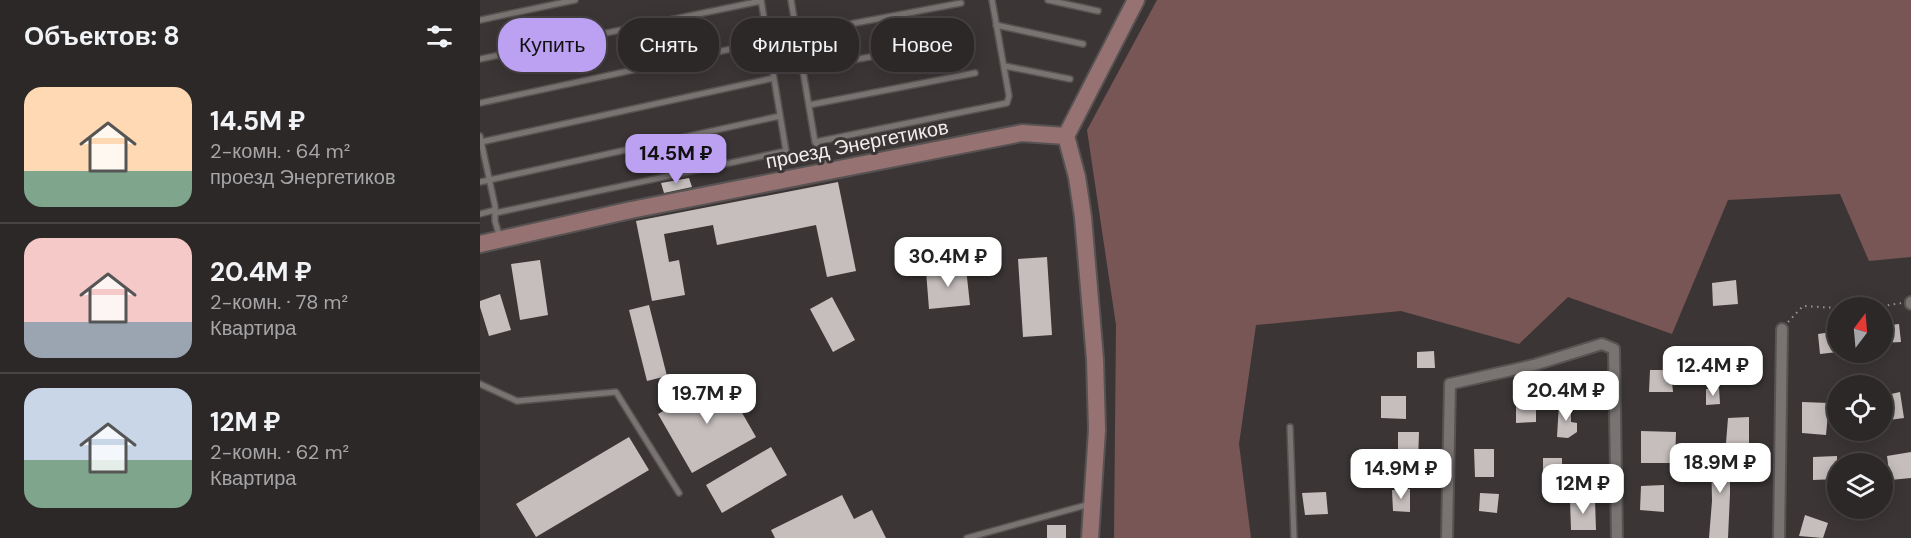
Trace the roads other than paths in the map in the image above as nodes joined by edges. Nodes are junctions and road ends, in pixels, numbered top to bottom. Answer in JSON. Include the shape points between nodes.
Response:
{"nodes":[{"id":1,"x":575,"y":0,"type":"edge"},
{"id":2,"x":761,"y":0,"type":"edge"},
{"id":3,"x":791,"y":0,"type":"edge"},
{"id":4,"x":992,"y":0,"type":"edge"},
{"id":5,"x":1048,"y":0,"type":"edge"},
{"id":6,"x":1136,"y":0,"type":"edge"},
{"id":7,"x":962,"y":3,"type":"dead end"},
{"id":8,"x":1098,"y":11,"type":"dead end"},
{"id":9,"x":764,"y":18,"type":"edge"},
{"id":10,"x":794,"y":18,"type":"edge"},
{"id":11,"x":480,"y":20,"type":"edge"},
{"id":12,"x":859,"y":22,"type":"edge"},
{"id":13,"x":996,"y":25,"type":"junction"},
{"id":14,"x":1083,"y":44,"type":"dead end"},
{"id":15,"x":731,"y":49,"type":"edge"},
{"id":16,"x":480,"y":59,"type":"edge"},
{"id":17,"x":1005,"y":66,"type":"junction"},
{"id":18,"x":773,"y":72,"type":"edge"},
{"id":19,"x":804,"y":72,"type":"edge"},
{"id":20,"x":975,"y":73,"type":"dead end"},
{"id":21,"x":774,"y":78,"type":"junction"},
{"id":22,"x":1070,"y":79,"type":"dead end"},
{"id":23,"x":480,"y":104,"type":"edge"},
{"id":24,"x":809,"y":105,"type":"junction"},
{"id":25,"x":780,"y":116,"type":"junction"},
{"id":26,"x":1066,"y":136,"type":"junction"},
{"id":27,"x":481,"y":139,"type":"edge"},
{"id":28,"x":815,"y":142,"type":"junction"},
{"id":29,"x":481,"y":150,"type":"edge"},
{"id":30,"x":823,"y":172,"type":"junction"},
{"id":31,"x":489,"y":180,"type":"junction"},
{"id":32,"x":480,"y":182,"type":"edge"},
{"id":33,"x":495,"y":211,"type":"junction"},
{"id":34,"x":480,"y":214,"type":"edge"},
{"id":35,"x":501,"y":239,"type":"junction"},
{"id":36,"x":480,"y":244,"type":"edge"},
{"id":37,"x":1782,"y":329,"type":"road end"},
{"id":38,"x":480,"y":384,"type":"edge"},
{"id":39,"x":1290,"y":427,"type":"dead end"},
{"id":40,"x":679,"y":493,"type":"dead end"},
{"id":41,"x":1092,"y":504,"type":"junction"},
{"id":42,"x":968,"y":538,"type":"edge"},
{"id":43,"x":1090,"y":538,"type":"edge"},
{"id":44,"x":1294,"y":538,"type":"edge"},
{"id":45,"x":1447,"y":538,"type":"edge"},
{"id":46,"x":1617,"y":538,"type":"edge"},
{"id":47,"x":1779,"y":538,"type":"edge"}],
"edges":[{"from":1,"to":11,"type":"lane"},
{"from":2,"to":9,"type":"lane"},
{"from":2,"to":16,"type":"lane"},
{"from":3,"to":10,"type":"lane"},
{"from":4,"to":13,"type":"lane"},
{"from":5,"to":8,"type":"lane"},
{"from":6,"to":26,"type":"street"},
{"from":7,"to":12,"type":"lane"},
{"from":13,"to":14,"type":"lane"},
{"from":13,"to":17,"type":"lane"},
{"from":15,"to":23,"type":"lane"},
{"from":17,"to":22,"type":"lane"},
{"from":17,"to":28,"type":"lane","via":[[1009,96],[1006,103]]},
{"from":18,"to":21,"type":"lane"},
{"from":19,"to":24,"type":"lane"},
{"from":20,"to":24,"type":"lane"},
{"from":21,"to":25,"type":"lane"},
{"from":21,"to":27,"type":"lane"},
{"from":24,"to":28,"type":"lane"},
{"from":25,"to":31,"type":"lane"},
{"from":25,"to":33,"type":"lane","via":[[786,151]]},
{"from":26,"to":30,"type":"street","name":"проезд Энергетиков","via":[[1022,133]]},
{"from":26,"to":41,"type":"street","via":[[1083,217],[1095,359],[1097,430]]},
{"from":27,"to":29,"type":"lane"},
{"from":28,"to":30,"type":"lane","via":[[828,161]]},
{"from":29,"to":31,"type":"lane"},
{"from":30,"to":35,"type":"street","name":"проезд Энергетиков"},
{"from":31,"to":32,"type":"lane"},
{"from":31,"to":33,"type":"lane"},
{"from":33,"to":34,"type":"lane"},
{"from":33,"to":35,"type":"lane"},
{"from":35,"to":36,"type":"street","name":"проезд Энергетиков"},
{"from":37,"to":47,"type":"street"},
{"from":38,"to":40,"type":"lane","via":[[518,400],[616,392]]},
{"from":39,"to":44,"type":"lane"},
{"from":41,"to":42,"type":"lane"},
{"from":41,"to":43,"type":"street"},
{"from":45,"to":46,"type":"street","via":[[1450,384],[1534,365],[1602,344],[1614,349]]}]}
